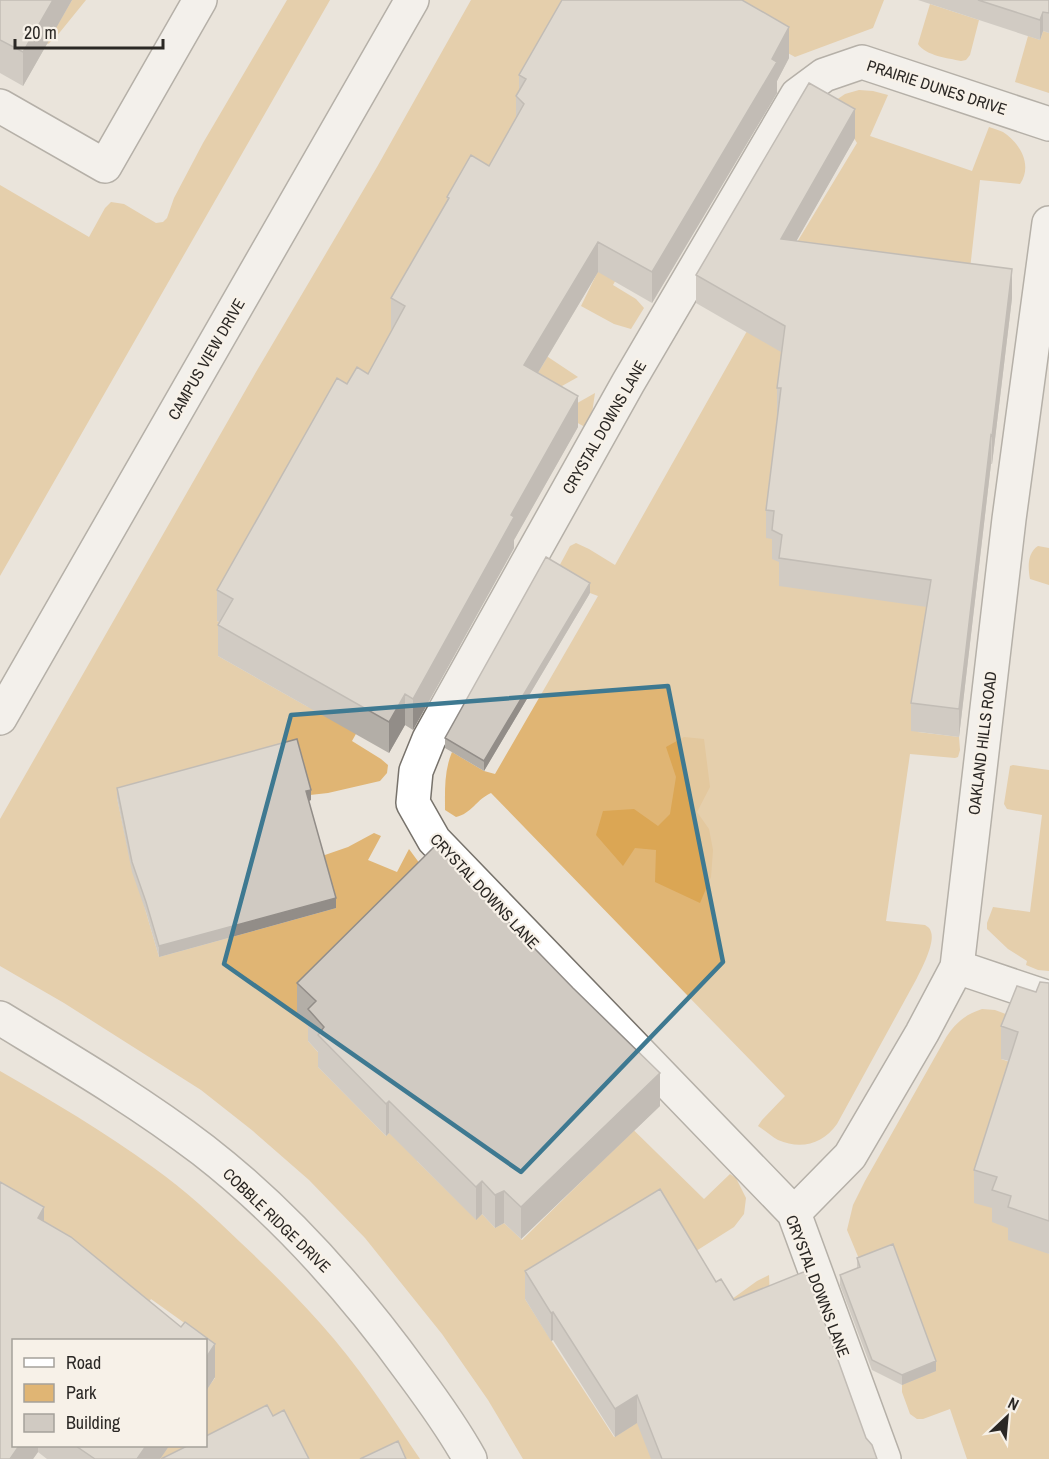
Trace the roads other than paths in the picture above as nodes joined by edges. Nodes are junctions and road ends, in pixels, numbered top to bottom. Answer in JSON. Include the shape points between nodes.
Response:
{"nodes":[{"id":1,"x":200,"y":0,"type":"edge"},
{"id":2,"x":412,"y":0,"type":"edge"},
{"id":3,"x":797,"y":95,"type":"joint"},
{"id":4,"x":0,"y":106,"type":"edge"},
{"id":5,"x":1049,"y":124,"type":"edge"},
{"id":6,"x":1049,"y":224,"type":"edge"},
{"id":7,"x":0,"y":717,"type":"edge"},
{"id":8,"x":957,"y":967,"type":"junction"},
{"id":9,"x":1049,"y":998,"type":"edge"},
{"id":10,"x":0,"y":1018,"type":"edge"},
{"id":11,"x":794,"y":1213,"type":"junction"},
{"id":12,"x":470,"y":1459,"type":"edge"},
{"id":13,"x":884,"y":1459,"type":"edge"}],
"edges":[{"from":1,"to":4,"type":"street","via":[[105,166]]},
{"from":2,"to":7,"type":"street","name":"CAMPUS VIEW DRIVE"},
{"from":3,"to":5,"type":"street","name":"PRAIRIE DUNES DRIVE","via":[[824,75],[862,62]]},
{"from":3,"to":11,"type":"street","name":"CRYSTAL DOWNS LANE","via":[[628,383],[429,739],[417,771],[413,803],[434,840]]},
{"from":6,"to":8,"type":"street","name":"OAKLAND HILLS ROAD","via":[[1003,565]]},
{"from":8,"to":9,"type":"street"},
{"from":8,"to":11,"type":"street","name":"OAKLAND HILLS ROAD","via":[[850,1156]]},
{"from":10,"to":12,"type":"street","name":"COBBLE RIDGE DRIVE","via":[[148,1110],[253,1192],[346,1289],[391,1344]]},
{"from":11,"to":13,"type":"street","name":"CRYSTAL DOWNS LANE"}]}
